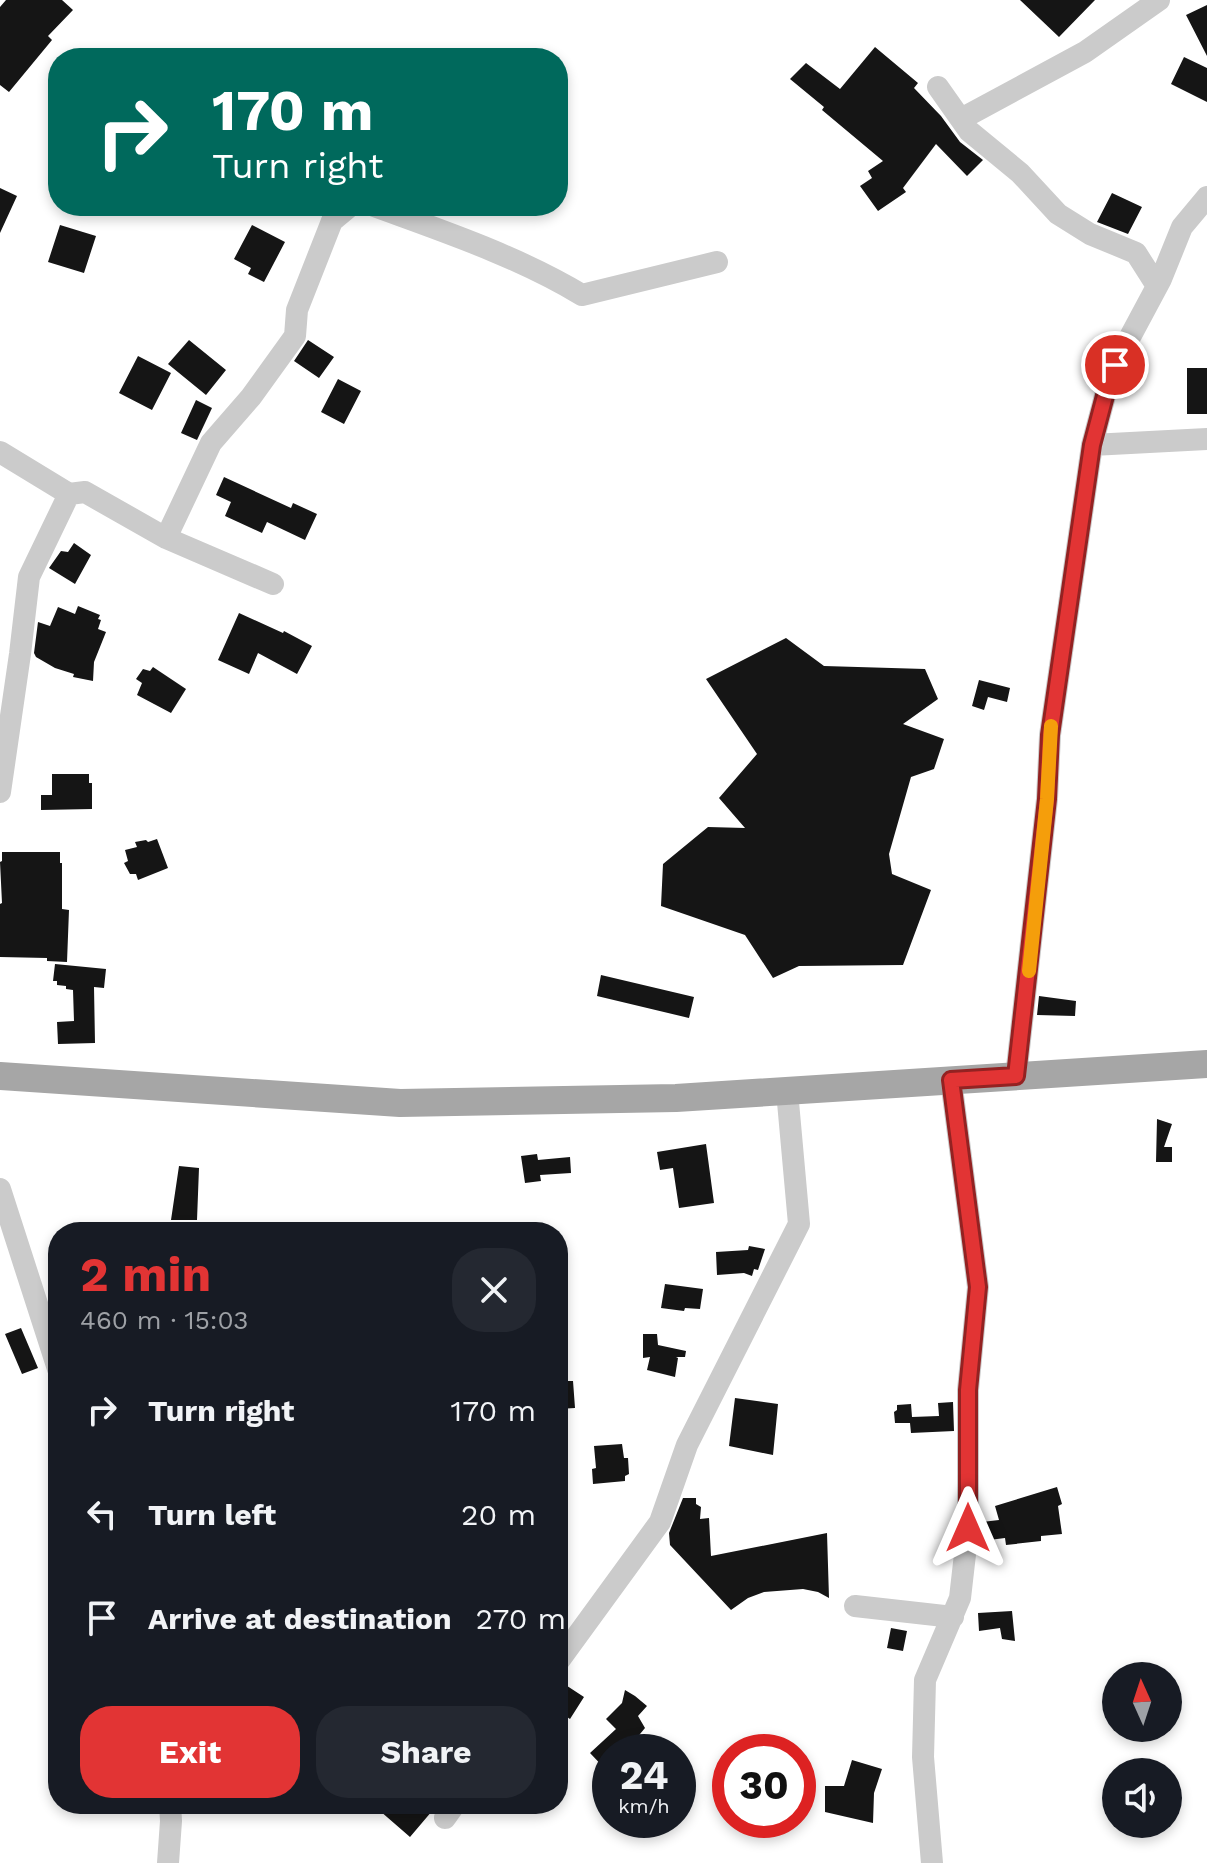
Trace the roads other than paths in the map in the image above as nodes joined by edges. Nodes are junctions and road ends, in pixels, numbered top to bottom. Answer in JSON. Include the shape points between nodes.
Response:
{"nodes":[{"id":1,"x":1159,"y":0,"type":"edge"},
{"id":2,"x":938,"y":87,"type":"dead end"},
{"id":3,"x":961,"y":119,"type":"junction"},
{"id":4,"x":1207,"y":197,"type":"edge"},
{"id":5,"x":338,"y":216,"type":"edge"},
{"id":6,"x":401,"y":216,"type":"edge"},
{"id":7,"x":717,"y":262,"type":"dead end"},
{"id":8,"x":1157,"y":286,"type":"junction"},
{"id":9,"x":1207,"y":439,"type":"edge"},
{"id":10,"x":1092,"y":445,"type":"junction"},
{"id":11,"x":0,"y":452,"type":"edge"},
{"id":12,"x":69,"y":494,"type":"junction"},
{"id":13,"x":166,"y":538,"type":"junction"},
{"id":14,"x":273,"y":584,"type":"dead end"},
{"id":15,"x":0,"y":792,"type":"edge"},
{"id":16,"x":1207,"y":1064,"type":"edge"},
{"id":17,"x":0,"y":1076,"type":"edge"},
{"id":18,"x":1016,"y":1076,"type":"junction"},
{"id":19,"x":951,"y":1080,"type":"junction"},
{"id":20,"x":787,"y":1091,"type":"junction"},
{"id":21,"x":0,"y":1189,"type":"edge"},
{"id":22,"x":48,"y":1338,"type":"edge"},
{"id":23,"x":855,"y":1606,"type":"dead end"},
{"id":24,"x":953,"y":1617,"type":"junction"},
{"id":25,"x":568,"y":1648,"type":"edge"},
{"id":26,"x":171,"y":1814,"type":"edge"},
{"id":27,"x":168,"y":1863,"type":"edge"},
{"id":28,"x":932,"y":1863,"type":"edge"}],
"edges":[{"from":1,"to":3,"type":"street","via":[[1085,52]]},
{"from":2,"to":3,"type":"street"},
{"from":3,"to":8,"type":"street","via":[[1058,214],[1136,253]]},
{"from":4,"to":8,"type":"street","via":[[1182,227]]},
{"from":5,"to":13,"type":"street","via":[[297,310],[295,336],[211,443]]},
{"from":6,"to":7,"type":"street","via":[[492,249],[582,295]]},
{"from":8,"to":10,"type":"street","via":[[1115,365]]},
{"from":9,"to":10,"type":"street"},
{"from":10,"to":18,"type":"street","via":[[1050,735]]},
{"from":11,"to":12,"type":"street"},
{"from":12,"to":13,"type":"street","via":[[85,492]]},
{"from":12,"to":15,"type":"street","via":[[29,577]]},
{"from":13,"to":14,"type":"street"},
{"from":16,"to":18,"type":"main road"},
{"from":17,"to":20,"type":"main road","via":[[400,1103]]},
{"from":18,"to":19,"type":"main road"},
{"from":19,"to":20,"type":"main road"},
{"from":19,"to":24,"type":"street","via":[[978,1287],[968,1390],[968,1528]]},
{"from":20,"to":25,"type":"street","via":[[799,1224],[687,1445],[660,1522]]},
{"from":21,"to":22,"type":"street"},
{"from":23,"to":24,"type":"street"},
{"from":24,"to":28,"type":"street","via":[[925,1680],[923,1757]]},
{"from":26,"to":27,"type":"street"}]}
